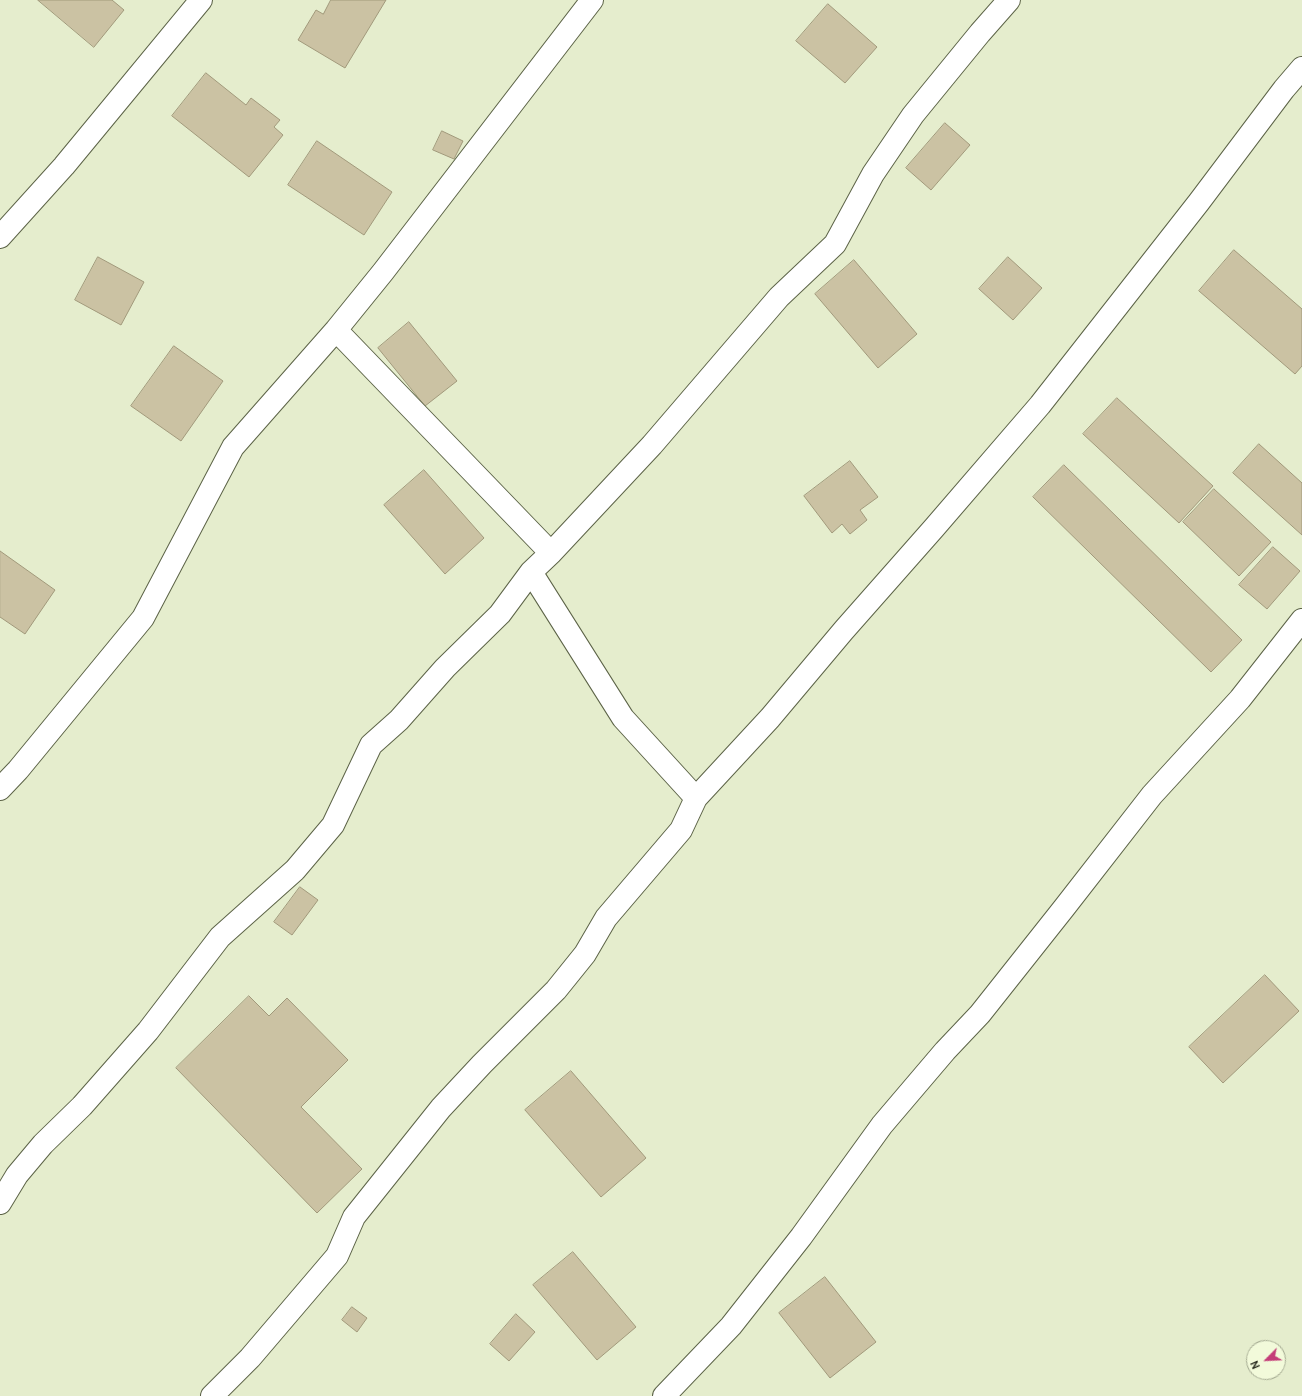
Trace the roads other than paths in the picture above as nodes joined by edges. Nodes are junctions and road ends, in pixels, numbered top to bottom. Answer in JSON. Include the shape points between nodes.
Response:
{"nodes":[{"id":1,"x":201,"y":0,"type":"edge"},
{"id":2,"x":592,"y":0,"type":"edge"},
{"id":3,"x":1009,"y":0,"type":"edge"},
{"id":4,"x":1302,"y":68,"type":"edge"},
{"id":5,"x":0,"y":237,"type":"edge"},
{"id":6,"x":336,"y":330,"type":"junction"},
{"id":7,"x":551,"y":553,"type":"junction"},
{"id":8,"x":531,"y":572,"type":"junction"},
{"id":9,"x":1302,"y":620,"type":"edge"},
{"id":10,"x":0,"y":789,"type":"edge"},
{"id":11,"x":696,"y":798,"type":"junction"},
{"id":12,"x":0,"y":1203,"type":"edge"},
{"id":13,"x":212,"y":1396,"type":"edge"},
{"id":14,"x":664,"y":1396,"type":"edge"}],
"edges":[{"from":1,"to":5,"type":"street","via":[[64,166]]},
{"from":2,"to":6,"type":"street"},
{"from":3,"to":7,"type":"street","via":[[913,115],[873,174],[836,244],[779,297],[652,446]]},
{"from":4,"to":11,"type":"street","via":[[1040,405],[770,718]]},
{"from":6,"to":7,"type":"street"},
{"from":6,"to":10,"type":"street","via":[[234,447],[143,618]]},
{"from":7,"to":8,"type":"street"},
{"from":8,"to":11,"type":"street","via":[[622,718]]},
{"from":8,"to":12,"type":"street","via":[[500,614],[399,720],[371,745],[333,825],[295,870],[220,937],[148,1031],[17,1175]]},
{"from":9,"to":14,"type":"street","via":[[1240,699],[1152,795],[980,1014],[882,1126],[801,1237],[731,1326]]},
{"from":11,"to":13,"type":"street","via":[[680,830],[606,918],[585,954],[441,1108],[354,1217],[337,1256],[250,1358]]}]}
